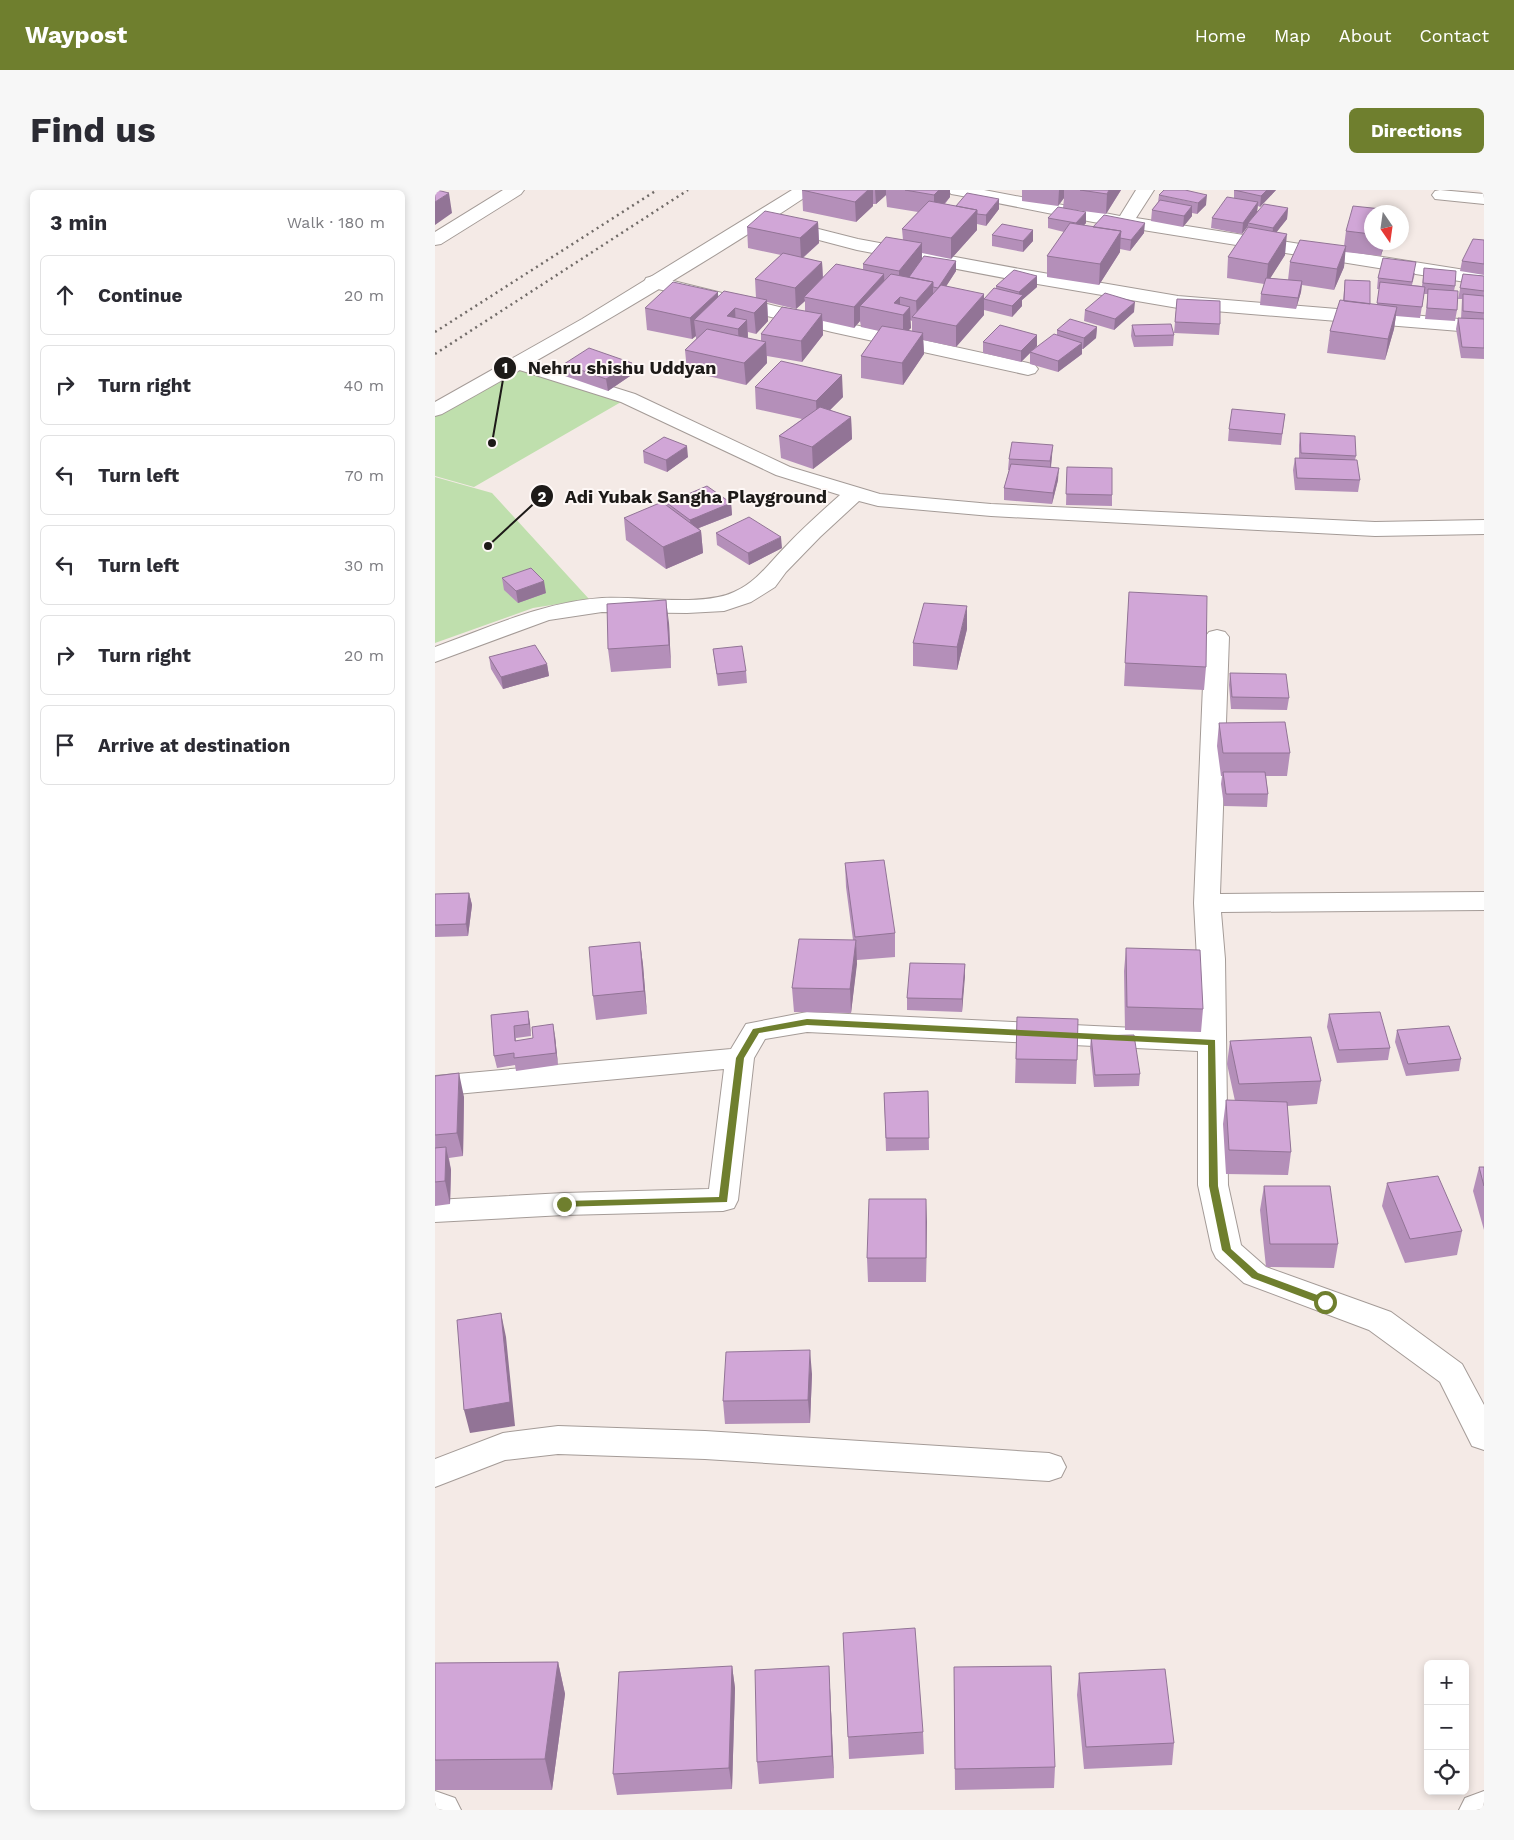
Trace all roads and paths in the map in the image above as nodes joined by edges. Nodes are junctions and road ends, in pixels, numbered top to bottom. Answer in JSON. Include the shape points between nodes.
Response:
{"nodes":[{"id":1,"x":515,"y":190,"type":"edge"},
{"id":2,"x":804,"y":190,"type":"edge"},
{"id":3,"x":957,"y":190,"type":"edge"},
{"id":4,"x":1145,"y":190,"type":"edge"},
{"id":5,"x":1441,"y":195,"type":"dead end"},
{"id":6,"x":1484,"y":199,"type":"edge"},
{"id":7,"x":760,"y":219,"type":"junction"},
{"id":8,"x":1125,"y":222,"type":"junction"},
{"id":9,"x":435,"y":240,"type":"edge"},
{"id":10,"x":1484,"y":279,"type":"edge"},
{"id":11,"x":653,"y":282,"type":"junction"},
{"id":12,"x":1484,"y":328,"type":"edge"},
{"id":13,"x":517,"y":362,"type":"junction"},
{"id":14,"x":1027,"y":370,"type":"dead end"},
{"id":15,"x":435,"y":410,"type":"edge"},
{"id":16,"x":854,"y":494,"type":"junction"},
{"id":17,"x":1484,"y":527,"type":"edge"},
{"id":18,"x":1217,"y":637,"type":"dead end"},
{"id":19,"x":435,"y":655,"type":"edge"},
{"id":20,"x":1484,"y":901,"type":"edge"},
{"id":21,"x":1207,"y":903,"type":"junction"},
{"id":22,"x":1212,"y":1042,"type":"junction"},
{"id":23,"x":740,"y":1058,"type":"junction"},
{"id":24,"x":435,"y":1086,"type":"edge"},
{"id":25,"x":435,"y":1211,"type":"edge"},
{"id":26,"x":1484,"y":1436,"type":"edge"},
{"id":27,"x":1049,"y":1466,"type":"dead end"},
{"id":28,"x":435,"y":1473,"type":"edge"},
{"id":29,"x":435,"y":1809,"type":"edge"},
{"id":30,"x":1484,"y":1809,"type":"edge"},
{"id":31,"x":442,"y":1810,"type":"edge"},
{"id":32,"x":1479,"y":1810,"type":"edge"}],
"edges":[{"from":1,"to":9,"type":"street"},
{"from":2,"to":7,"type":"street"},
{"from":3,"to":8,"type":"street"},
{"from":4,"to":8,"type":"street"},
{"from":5,"to":6,"type":"street"},
{"from":7,"to":11,"type":"street"},
{"from":7,"to":12,"type":"street","via":[[857,244],[1178,302]]},
{"from":8,"to":10,"type":"street"},
{"from":11,"to":13,"type":"street"},
{"from":11,"to":14,"type":"street"},
{"from":13,"to":15,"type":"street"},
{"from":13,"to":16,"type":"street","via":[[628,398],[783,471]]},
{"from":16,"to":17,"type":"street","via":[[878,500],[991,510],[1375,529]]},
{"from":16,"to":19,"type":"street","via":[[812,532],[767,582],[743,597],[724,604],[603,605],[544,614]]},
{"from":18,"to":21,"type":"street"},
{"from":20,"to":21,"type":"street"},
{"from":21,"to":22,"type":"street"},
{"from":22,"to":23,"type":"street","via":[[807,1022],[756,1031]]},
{"from":22,"to":26,"type":"street","via":[[1213,1186],[1227,1250],[1255,1276],[1380,1321],[1451,1373]]},
{"from":23,"to":24,"type":"street"},
{"from":23,"to":25,"type":"street","via":[[723,1200]]},
{"from":27,"to":28,"type":"street","via":[[705,1445],[558,1440],[503,1447]]},
{"from":29,"to":31,"type":"street"},
{"from":30,"to":32,"type":"street"}]}
